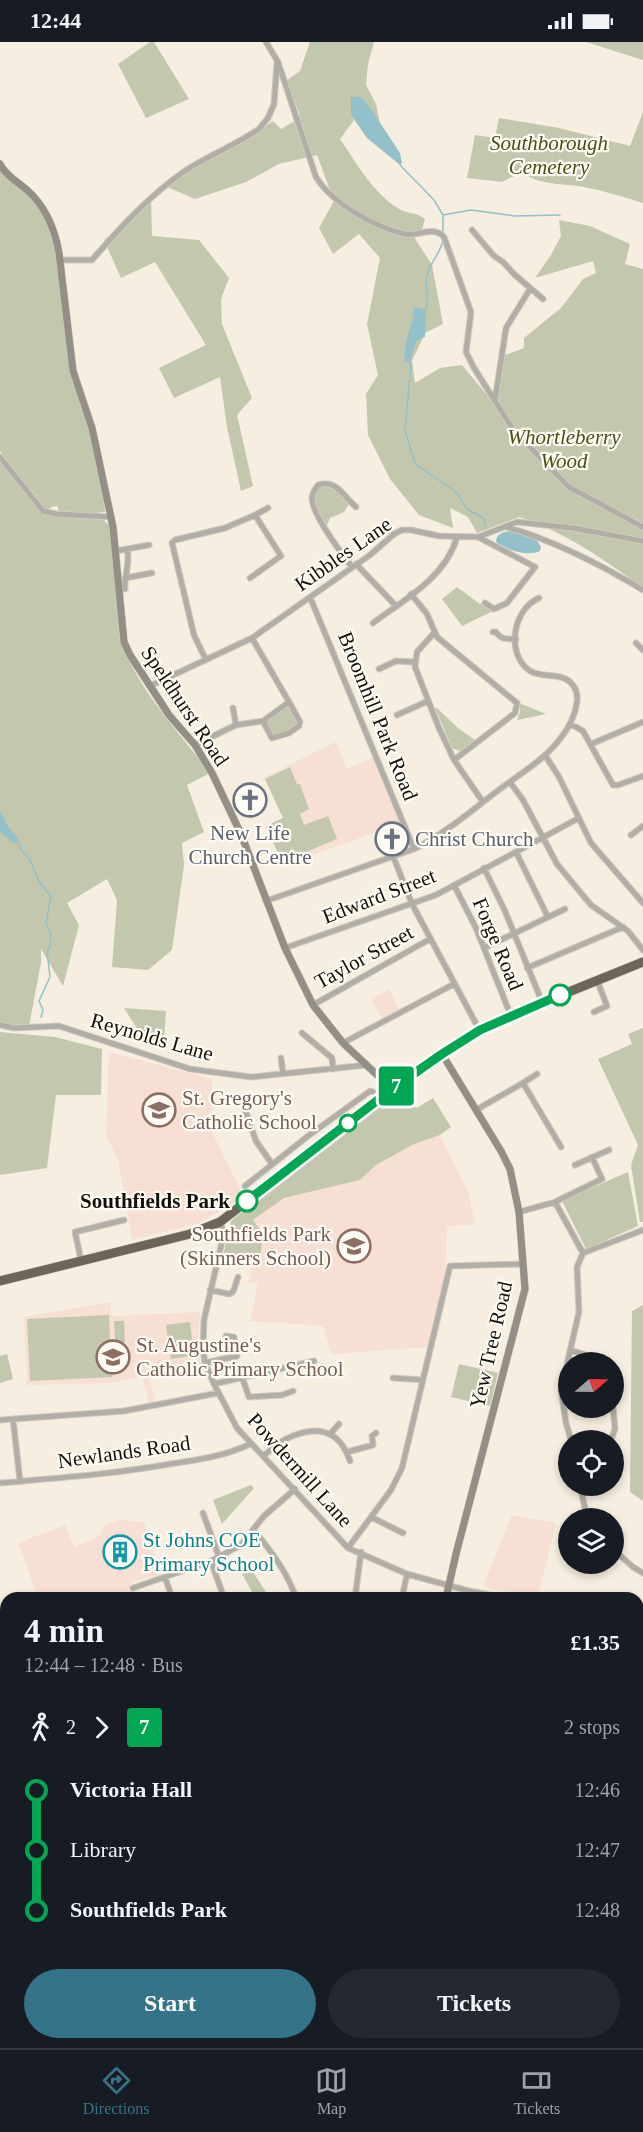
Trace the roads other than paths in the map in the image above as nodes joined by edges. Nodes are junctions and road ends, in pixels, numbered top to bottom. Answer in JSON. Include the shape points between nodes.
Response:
{"nodes":[{"id":1,"x":266,"y":42,"type":"edge"},
{"id":2,"x":278,"y":62,"type":"junction"},
{"id":3,"x":0,"y":164,"type":"edge"},
{"id":4,"x":472,"y":230,"type":"dead end"},
{"id":5,"x":60,"y":260,"type":"junction"},
{"id":6,"x":530,"y":290,"type":"junction"},
{"id":7,"x":543,"y":299,"type":"dead end"},
{"id":8,"x":495,"y":400,"type":"junction"},
{"id":9,"x":0,"y":457,"type":"edge"},
{"id":10,"x":356,"y":507,"type":"dead end"},
{"id":11,"x":267,"y":508,"type":"dead end"},
{"id":12,"x":255,"y":515,"type":"junction"},
{"id":13,"x":111,"y":517,"type":"junction"},
{"id":14,"x":507,"y":527,"type":"junction"},
{"id":15,"x":643,"y":527,"type":"edge"},
{"id":16,"x":498,"y":530,"type":"junction"},
{"id":17,"x":457,"y":537,"type":"junction"},
{"id":18,"x":478,"y":537,"type":"junction"},
{"id":19,"x":643,"y":541,"type":"edge"},
{"id":20,"x":491,"y":544,"type":"junction"},
{"id":21,"x":149,"y":545,"type":"dead end"},
{"id":22,"x":127,"y":549,"type":"junction"},
{"id":23,"x":116,"y":551,"type":"junction"},
{"id":24,"x":354,"y":566,"type":"junction"},
{"id":25,"x":152,"y":573,"type":"dead end"},
{"id":26,"x":124,"y":578,"type":"junction"},
{"id":27,"x":250,"y":578,"type":"dead end"},
{"id":28,"x":124,"y":589,"type":"dead end"},
{"id":29,"x":643,"y":590,"type":"edge"},
{"id":30,"x":411,"y":594,"type":"junction"},
{"id":31,"x":310,"y":597,"type":"junction"},
{"id":32,"x":539,"y":598,"type":"dead end"},
{"id":33,"x":485,"y":603,"type":"dead end"},
{"id":34,"x":396,"y":606,"type":"junction"},
{"id":35,"x":373,"y":623,"type":"dead end"},
{"id":36,"x":493,"y":632,"type":"dead end"},
{"id":37,"x":434,"y":633,"type":"junction"},
{"id":38,"x":252,"y":638,"type":"junction"},
{"id":39,"x":516,"y":639,"type":"junction"},
{"id":40,"x":636,"y":643,"type":"dead end"},
{"id":41,"x":643,"y":650,"type":"edge"},
{"id":42,"x":392,"y":653,"type":"dead end"},
{"id":43,"x":206,"y":660,"type":"junction"},
{"id":44,"x":396,"y":661,"type":"junction"},
{"id":45,"x":414,"y":662,"type":"junction"},
{"id":46,"x":379,"y":669,"type":"dead end"},
{"id":47,"x":150,"y":686,"type":"junction"},
{"id":48,"x":428,"y":701,"type":"junction"},
{"id":49,"x":288,"y":702,"type":"junction"},
{"id":50,"x":233,"y":708,"type":"dead end"},
{"id":51,"x":397,"y":715,"type":"dead end"},
{"id":52,"x":263,"y":721,"type":"junction"},
{"id":53,"x":643,"y":722,"type":"edge"},
{"id":54,"x":236,"y":725,"type":"junction"},
{"id":55,"x":570,"y":725,"type":"junction"},
{"id":56,"x":591,"y":744,"type":"junction"},
{"id":57,"x":195,"y":746,"type":"junction"},
{"id":58,"x":545,"y":755,"type":"junction"},
{"id":59,"x":454,"y":760,"type":"junction"},
{"id":60,"x":643,"y":776,"type":"edge"},
{"id":61,"x":510,"y":782,"type":"junction"},
{"id":62,"x":483,"y":802,"type":"junction"},
{"id":63,"x":579,"y":818,"type":"junction"},
{"id":64,"x":643,"y":826,"type":"edge"},
{"id":65,"x":631,"y":835,"type":"dead end"},
{"id":66,"x":543,"y":837,"type":"junction"},
{"id":67,"x":414,"y":849,"type":"junction"},
{"id":68,"x":516,"y":852,"type":"junction"},
{"id":69,"x":393,"y":856,"type":"junction"},
{"id":70,"x":484,"y":868,"type":"junction"},
{"id":71,"x":454,"y":885,"type":"junction"},
{"id":72,"x":266,"y":901,"type":"junction"},
{"id":73,"x":643,"y":903,"type":"edge"},
{"id":74,"x":412,"y":904,"type":"junction"},
{"id":75,"x":565,"y":909,"type":"dead end"},
{"id":76,"x":548,"y":917,"type":"junction"},
{"id":77,"x":623,"y":927,"type":"junction"},
{"id":78,"x":514,"y":934,"type":"junction"},
{"id":79,"x":430,"y":939,"type":"junction"},
{"id":80,"x":285,"y":948,"type":"junction"},
{"id":81,"x":484,"y":948,"type":"junction"},
{"id":82,"x":643,"y":950,"type":"edge"},
{"id":83,"x":643,"y":962,"type":"edge"},
{"id":84,"x":527,"y":968,"type":"junction"},
{"id":85,"x":597,"y":980,"type":"junction"},
{"id":86,"x":454,"y":984,"type":"junction"},
{"id":87,"x":542,"y":1002,"type":"junction"},
{"id":88,"x":313,"y":1005,"type":"junction"},
{"id":89,"x":594,"y":1012,"type":"dead end"},
{"id":90,"x":511,"y":1016,"type":"junction"},
{"id":91,"x":0,"y":1025,"type":"edge"},
{"id":92,"x":480,"y":1030,"type":"junction"},
{"id":93,"x":303,"y":1033,"type":"dead end"},
{"id":94,"x":315,"y":1043,"type":"junction"},
{"id":95,"x":343,"y":1043,"type":"junction"},
{"id":96,"x":309,"y":1050,"type":"dead end"},
{"id":97,"x":442,"y":1054,"type":"junction"},
{"id":98,"x":291,"y":1061,"type":"dead end"},
{"id":99,"x":367,"y":1065,"type":"junction"},
{"id":100,"x":333,"y":1069,"type":"junction"},
{"id":101,"x":283,"y":1074,"type":"junction"},
{"id":102,"x":537,"y":1074,"type":"dead end"},
{"id":103,"x":523,"y":1083,"type":"junction"},
{"id":104,"x":392,"y":1089,"type":"junction"},
{"id":105,"x":381,"y":1098,"type":"junction"},
{"id":106,"x":244,"y":1107,"type":"dead end"},
{"id":107,"x":476,"y":1110,"type":"junction"},
{"id":108,"x":561,"y":1147,"type":"dead end"},
{"id":109,"x":291,"y":1150,"type":"junction"},
{"id":110,"x":609,"y":1150,"type":"dead end"},
{"id":111,"x":592,"y":1158,"type":"junction"},
{"id":112,"x":299,"y":1159,"type":"junction"},
{"id":113,"x":272,"y":1164,"type":"junction"},
{"id":114,"x":575,"y":1165,"type":"dead end"},
{"id":115,"x":245,"y":1186,"type":"dead end"},
{"id":116,"x":555,"y":1202,"type":"junction"},
{"id":117,"x":519,"y":1212,"type":"junction"},
{"id":118,"x":124,"y":1220,"type":"dead end"},
{"id":119,"x":220,"y":1222,"type":"junction"},
{"id":120,"x":643,"y":1230,"type":"edge"},
{"id":121,"x":583,"y":1253,"type":"junction"},
{"id":122,"x":81,"y":1260,"type":"junction"},
{"id":123,"x":523,"y":1264,"type":"junction"},
{"id":124,"x":238,"y":1277,"type":"dead end"},
{"id":125,"x":0,"y":1281,"type":"edge"},
{"id":126,"x":210,"y":1290,"type":"junction"},
{"id":127,"x":226,"y":1336,"type":"dead end"},
{"id":128,"x":570,"y":1350,"type":"junction"},
{"id":129,"x":576,"y":1352,"type":"edge"},
{"id":130,"x":314,"y":1361,"type":"dead end"},
{"id":131,"x":205,"y":1363,"type":"junction"},
{"id":132,"x":242,"y":1377,"type":"junction"},
{"id":133,"x":393,"y":1378,"type":"dead end"},
{"id":134,"x":423,"y":1380,"type":"junction"},
{"id":135,"x":214,"y":1384,"type":"junction"},
{"id":136,"x":293,"y":1391,"type":"dead end"},
{"id":137,"x":218,"y":1393,"type":"junction"},
{"id":138,"x":13,"y":1419,"type":"junction"},
{"id":139,"x":0,"y":1420,"type":"edge"},
{"id":140,"x":339,"y":1424,"type":"dead end"},
{"id":141,"x":568,"y":1430,"type":"edge"},
{"id":142,"x":331,"y":1433,"type":"junction"},
{"id":143,"x":376,"y":1433,"type":"dead end"},
{"id":144,"x":250,"y":1444,"type":"junction"},
{"id":145,"x":347,"y":1452,"type":"junction"},
{"id":146,"x":263,"y":1456,"type":"junction"},
{"id":147,"x":350,"y":1461,"type":"dead end"},
{"id":148,"x":20,"y":1481,"type":"junction"},
{"id":149,"x":0,"y":1483,"type":"edge"},
{"id":150,"x":295,"y":1489,"type":"junction"},
{"id":151,"x":205,"y":1515,"type":"dead end"},
{"id":152,"x":371,"y":1517,"type":"junction"},
{"id":153,"x":254,"y":1530,"type":"junction"},
{"id":154,"x":403,"y":1533,"type":"dead end"},
{"id":155,"x":348,"y":1548,"type":"junction"},
{"id":156,"x":361,"y":1552,"type":"junction"},
{"id":157,"x":219,"y":1557,"type":"junction"},
{"id":158,"x":624,"y":1558,"type":"edge"},
{"id":159,"x":211,"y":1561,"type":"junction"},
{"id":160,"x":643,"y":1573,"type":"edge"},
{"id":161,"x":407,"y":1574,"type":"junction"},
{"id":162,"x":165,"y":1577,"type":"junction"},
{"id":163,"x":448,"y":1586,"type":"junction"},
{"id":164,"x":133,"y":1588,"type":"dead end"},
{"id":165,"x":170,"y":1592,"type":"edge"},
{"id":166,"x":222,"y":1592,"type":"edge"},
{"id":167,"x":294,"y":1592,"type":"edge"},
{"id":168,"x":355,"y":1592,"type":"edge"},
{"id":169,"x":403,"y":1592,"type":"edge"},
{"id":170,"x":447,"y":1592,"type":"edge"},
{"id":171,"x":473,"y":1592,"type":"edge"}],
"edges":[{"from":1,"to":2,"type":"street"},
{"from":2,"to":5,"type":"street","via":[[274,104],[259,129],[176,178],[129,218],[93,260]]},
{"from":2,"to":8,"type":"street","via":[[315,177],[321,184],[350,210],[386,228],[407,234],[434,231],[447,241],[471,312],[466,351]]},
{"from":3,"to":5,"type":"street","name":"Speldhurst Road","via":[[45,212]]},
{"from":4,"to":6,"type":"street"},
{"from":5,"to":13,"type":"street","name":"Speldhurst Road","via":[[73,371],[92,428]]},
{"from":6,"to":7,"type":"street"},
{"from":6,"to":8,"type":"street","via":[[506,328]]},
{"from":8,"to":15,"type":"street","via":[[514,431],[569,487]]},
{"from":9,"to":13,"type":"street","via":[[43,511]]},
{"from":10,"to":24,"type":"street","via":[[330,483],[318,485],[313,492],[313,505],[334,542]]},
{"from":11,"to":12,"type":"street"},
{"from":12,"to":27,"type":"street","via":[[281,556]]},
{"from":12,"to":43,"type":"street","via":[[172,543],[194,635]]},
{"from":13,"to":23,"type":"street","name":"Speldhurst Road"},
{"from":14,"to":16,"type":"street","name":"Kibbles Lane"},
{"from":14,"to":19,"type":"street","name":"Kibbles Lane","via":[[517,522]]},
{"from":14,"to":29,"type":"street","via":[[537,536],[604,567]]},
{"from":16,"to":18,"type":"street","name":"Kibbles Lane"},
{"from":16,"to":20,"type":"street"},
{"from":17,"to":18,"type":"street","name":"Kibbles Lane"},
{"from":17,"to":24,"type":"street","name":"Kibbles Lane","via":[[402,530]]},
{"from":17,"to":30,"type":"street","via":[[441,567]]},
{"from":18,"to":20,"type":"street"},
{"from":20,"to":33,"type":"street","via":[[535,567],[507,603],[494,609]]},
{"from":21,"to":22,"type":"street"},
{"from":22,"to":23,"type":"street"},
{"from":22,"to":26,"type":"street","via":[[130,557]]},
{"from":23,"to":47,"type":"street","name":"Speldhurst Road","via":[[124,642]]},
{"from":24,"to":31,"type":"street","name":"Kibbles Lane"},
{"from":24,"to":34,"type":"street"},
{"from":25,"to":26,"type":"street"},
{"from":26,"to":28,"type":"street"},
{"from":30,"to":34,"type":"street"},
{"from":30,"to":37,"type":"street","via":[[428,614]]},
{"from":31,"to":38,"type":"street","name":"Kibbles Lane"},
{"from":31,"to":67,"type":"street","name":"Broomhill Park Road"},
{"from":32,"to":39,"type":"street","via":[[517,621]]},
{"from":34,"to":35,"type":"street"},
{"from":36,"to":39,"type":"street","via":[[504,639]]},
{"from":37,"to":45,"type":"street","via":[[417,652]]},
{"from":37,"to":59,"type":"street","via":[[517,707],[515,714]]},
{"from":38,"to":43,"type":"street","name":"Kibbles Lane"},
{"from":38,"to":49,"type":"street"},
{"from":39,"to":55,"type":"street","via":[[518,655],[531,672],[562,677],[580,692]]},
{"from":40,"to":41,"type":"street"},
{"from":42,"to":44,"type":"street"},
{"from":43,"to":47,"type":"street","name":"Kibbles Lane"},
{"from":44,"to":45,"type":"street"},
{"from":44,"to":46,"type":"street"},
{"from":45,"to":48,"type":"street"},
{"from":47,"to":57,"type":"street","name":"Speldhurst Road"},
{"from":48,"to":51,"type":"street"},
{"from":48,"to":59,"type":"street"},
{"from":49,"to":52,"type":"street"},
{"from":49,"to":52,"type":"street","via":[[299,726],[272,738]]},
{"from":50,"to":54,"type":"street"},
{"from":52,"to":54,"type":"street"},
{"from":53,"to":56,"type":"street"},
{"from":54,"to":57,"type":"street"},
{"from":55,"to":56,"type":"street","via":[[583,731]]},
{"from":55,"to":58,"type":"street"},
{"from":56,"to":60,"type":"street","via":[[613,785]]},
{"from":57,"to":72,"type":"street","name":"Speldhurst Road","via":[[212,772],[241,834]]},
{"from":58,"to":61,"type":"street"},
{"from":58,"to":63,"type":"street"},
{"from":59,"to":62,"type":"street"},
{"from":61,"to":62,"type":"street"},
{"from":61,"to":66,"type":"street"},
{"from":62,"to":67,"type":"street","via":[[452,827]]},
{"from":63,"to":66,"type":"street","name":"Edward Street"},
{"from":63,"to":73,"type":"street","via":[[591,843]]},
{"from":64,"to":65,"type":"street"},
{"from":66,"to":68,"type":"street","name":"Edward Street"},
{"from":66,"to":77,"type":"street","via":[[557,864],[591,905]]},
{"from":67,"to":69,"type":"street"},
{"from":68,"to":70,"type":"street","name":"Edward Street"},
{"from":68,"to":76,"type":"street"},
{"from":69,"to":72,"type":"street"},
{"from":69,"to":74,"type":"street"},
{"from":70,"to":71,"type":"street","name":"Edward Street"},
{"from":70,"to":78,"type":"street"},
{"from":71,"to":74,"type":"street","name":"Edward Street"},
{"from":71,"to":81,"type":"street","name":"Forge Road"},
{"from":72,"to":80,"type":"street","name":"Speldhurst Road"},
{"from":74,"to":79,"type":"street"},
{"from":74,"to":80,"type":"street","name":"Edward Street"},
{"from":75,"to":76,"type":"street"},
{"from":76,"to":78,"type":"street"},
{"from":77,"to":82,"type":"street"},
{"from":77,"to":84,"type":"street"},
{"from":78,"to":81,"type":"street"},
{"from":78,"to":84,"type":"street"},
{"from":79,"to":86,"type":"street"},
{"from":79,"to":88,"type":"street","name":"Taylor Street"},
{"from":80,"to":88,"type":"street","name":"Speldhurst Road"},
{"from":81,"to":90,"type":"street","name":"Forge Road"},
{"from":83,"to":85,"type":"highway"},
{"from":84,"to":87,"type":"street"},
{"from":85,"to":87,"type":"highway"},
{"from":85,"to":89,"type":"street","via":[[607,1006]]},
{"from":86,"to":92,"type":"street"},
{"from":86,"to":95,"type":"street"},
{"from":87,"to":90,"type":"highway"},
{"from":88,"to":95,"type":"street","name":"Speldhurst Road"},
{"from":90,"to":92,"type":"highway"},
{"from":91,"to":101,"type":"street","name":"Reynolds Lane","via":[[59,1026],[190,1069],[251,1077]]},
{"from":92,"to":97,"type":"highway"},
{"from":93,"to":94,"type":"street"},
{"from":94,"to":96,"type":"street"},
{"from":94,"to":100,"type":"street","via":[[332,1058]]},
{"from":95,"to":99,"type":"street","name":"Speldhurst Road"},
{"from":97,"to":104,"type":"highway"},
{"from":97,"to":107,"type":"street","name":"Yew Tree Road"},
{"from":98,"to":101,"type":"street","via":[[281,1060]]},
{"from":99,"to":100,"type":"street","name":"Reynolds Lane"},
{"from":99,"to":104,"type":"street","name":"Speldhurst Road"},
{"from":100,"to":101,"type":"street","name":"Reynolds Lane"},
{"from":102,"to":103,"type":"street"},
{"from":103,"to":107,"type":"street"},
{"from":103,"to":108,"type":"street"},
{"from":104,"to":105,"type":"highway"},
{"from":105,"to":109,"type":"street","via":[[370,1091]]},
{"from":105,"to":112,"type":"highway"},
{"from":106,"to":113,"type":"street","via":[[256,1141]]},
{"from":107,"to":117,"type":"street","name":"Yew Tree Road","via":[[510,1169]]},
{"from":109,"to":112,"type":"street"},
{"from":109,"to":113,"type":"street"},
{"from":110,"to":111,"type":"street"},
{"from":111,"to":114,"type":"street"},
{"from":111,"to":116,"type":"street","via":[[602,1179]]},
{"from":112,"to":119,"type":"highway"},
{"from":113,"to":115,"type":"street"},
{"from":116,"to":117,"type":"street"},
{"from":116,"to":121,"type":"street"},
{"from":117,"to":123,"type":"street","name":"Yew Tree Road"},
{"from":118,"to":122,"type":"street","via":[[75,1232]]},
{"from":119,"to":122,"type":"highway","via":[[190,1234]]},
{"from":119,"to":126,"type":"street","name":"Powdermill Lane","via":[[224,1233]]},
{"from":120,"to":121,"type":"street"},
{"from":121,"to":128,"type":"street","via":[[577,1267],[579,1312]]},
{"from":122,"to":125,"type":"highway"},
{"from":123,"to":134,"type":"street","via":[[450,1266]]},
{"from":123,"to":163,"type":"street","name":"Yew Tree Road","via":[[525,1289]]},
{"from":124,"to":126,"type":"street","via":[[229,1294]]},
{"from":126,"to":131,"type":"street","name":"Powdermill Lane","via":[[204,1320]]},
{"from":127,"to":131,"type":"street","via":[[234,1338],[237,1356]]},
{"from":128,"to":129,"type":"street"},
{"from":128,"to":141,"type":"street","via":[[561,1390]]},
{"from":130,"to":132,"type":"street"},
{"from":131,"to":135,"type":"street","name":"Powdermill Lane"},
{"from":132,"to":135,"type":"street"},
{"from":132,"to":136,"type":"street","via":[[249,1396]]},
{"from":133,"to":134,"type":"street"},
{"from":134,"to":152,"type":"street","via":[[402,1468]]},
{"from":135,"to":137,"type":"street","name":"Powdermill Lane"},
{"from":137,"to":138,"type":"street","via":[[123,1411]]},
{"from":137,"to":144,"type":"street","name":"Powdermill Lane"},
{"from":138,"to":139,"type":"street"},
{"from":138,"to":148,"type":"street"},
{"from":140,"to":142,"type":"street"},
{"from":142,"to":145,"type":"street"},
{"from":142,"to":146,"type":"street","via":[[298,1434],[284,1439]]},
{"from":143,"to":145,"type":"street","via":[[372,1436],[373,1445]]},
{"from":144,"to":146,"type":"street","name":"Powdermill Lane"},
{"from":144,"to":148,"type":"street","name":"Newlands Road","via":[[226,1453],[143,1469]]},
{"from":145,"to":147,"type":"street"},
{"from":146,"to":150,"type":"street","name":"Powdermill Lane"},
{"from":148,"to":149,"type":"street","name":"Newlands Road"},
{"from":150,"to":153,"type":"street"},
{"from":150,"to":155,"type":"street","name":"Powdermill Lane"},
{"from":151,"to":157,"type":"street"},
{"from":152,"to":154,"type":"street"},
{"from":152,"to":155,"type":"street"},
{"from":153,"to":157,"type":"street","via":[[241,1545]]},
{"from":153,"to":167,"type":"street"},
{"from":155,"to":156,"type":"street","name":"Powdermill Lane"},
{"from":156,"to":161,"type":"street","name":"Powdermill Lane"},
{"from":156,"to":168,"type":"street"},
{"from":157,"to":159,"type":"street"},
{"from":158,"to":160,"type":"street"},
{"from":159,"to":162,"type":"street"},
{"from":159,"to":166,"type":"street"},
{"from":161,"to":163,"type":"street","name":"Powdermill Lane"},
{"from":161,"to":169,"type":"street"},
{"from":162,"to":164,"type":"street"},
{"from":162,"to":165,"type":"street"},
{"from":163,"to":170,"type":"street","name":"Yew Tree Road"},
{"from":163,"to":171,"type":"street","name":"Powdermill Lane"}]}
